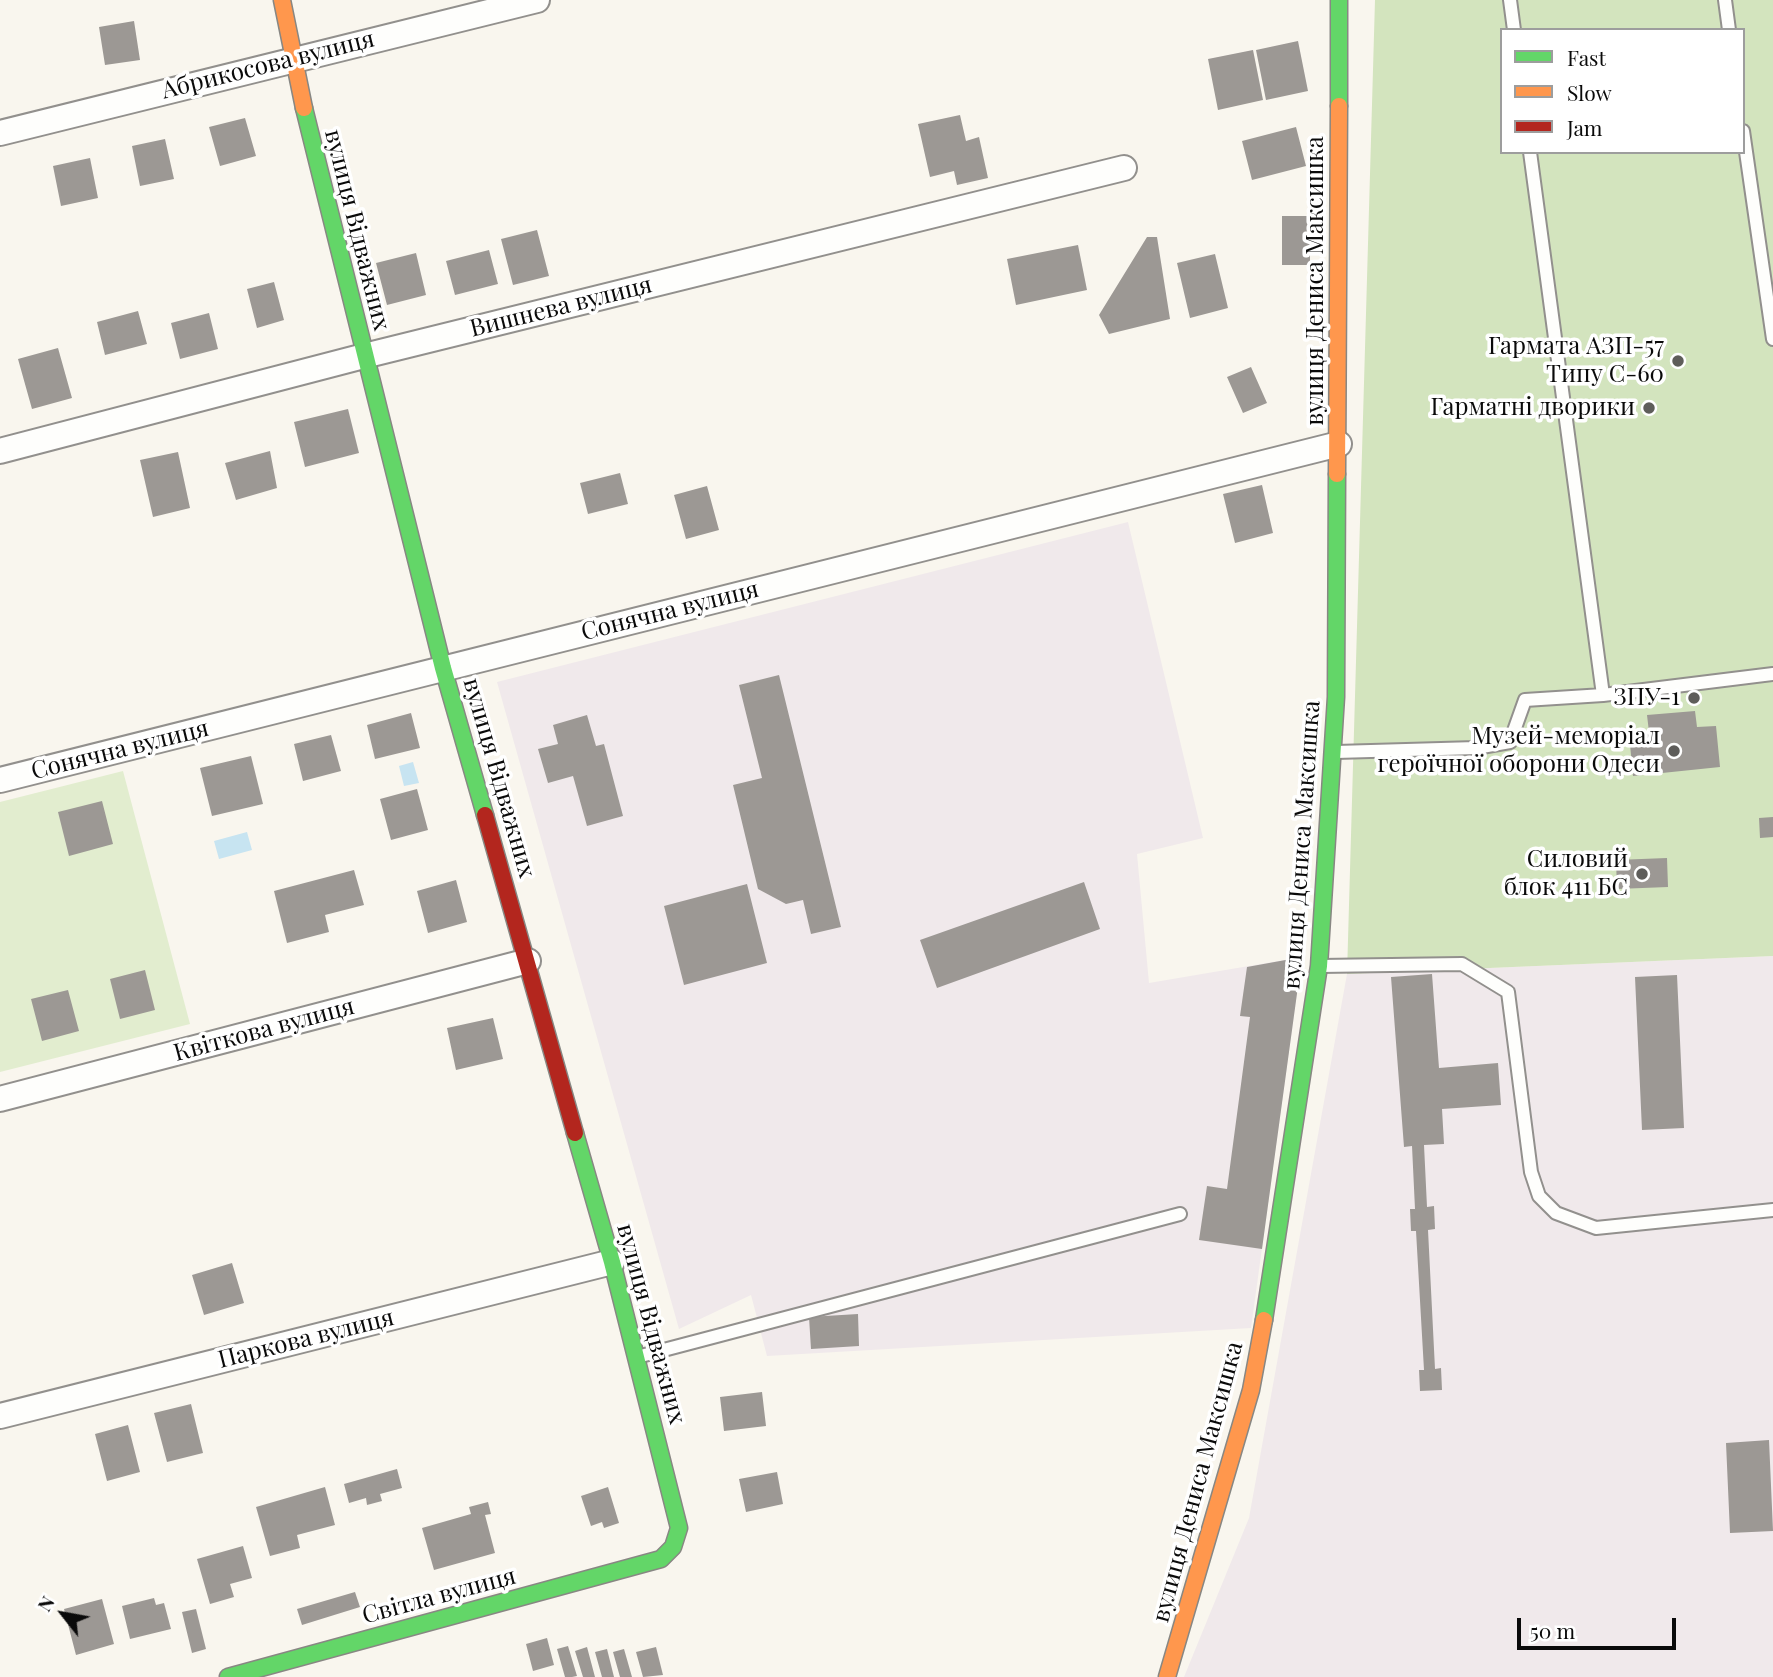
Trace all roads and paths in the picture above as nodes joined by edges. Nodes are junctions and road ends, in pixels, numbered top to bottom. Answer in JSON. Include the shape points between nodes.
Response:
{"nodes":[{"id":1,"x":282,"y":0,"type":"edge"},
{"id":2,"x":537,"y":0,"type":"edge"},
{"id":3,"x":1339,"y":0,"type":"edge"},
{"id":4,"x":1510,"y":0,"type":"edge"},
{"id":5,"x":1725,"y":0,"type":"edge"},
{"id":6,"x":1514,"y":28,"type":"edge"},
{"id":7,"x":1730,"y":28,"type":"edge"},
{"id":8,"x":292,"y":58,"type":"junction"},
{"id":9,"x":0,"y":133,"type":"edge"},
{"id":10,"x":1745,"y":145,"type":"edge"},
{"id":11,"x":1530,"y":154,"type":"edge"},
{"id":12,"x":1124,"y":168,"type":"dead end"},
{"id":13,"x":1773,"y":339,"type":"edge"},
{"id":14,"x":364,"y":356,"type":"junction"},
{"id":15,"x":1339,"y":444,"type":"junction"},
{"id":16,"x":0,"y":451,"type":"edge"},
{"id":17,"x":443,"y":668,"type":"junction"},
{"id":18,"x":1773,"y":674,"type":"edge"},
{"id":19,"x":1603,"y":695,"type":"junction"},
{"id":20,"x":1333,"y":752,"type":"junction"},
{"id":21,"x":0,"y":780,"type":"edge"},
{"id":22,"x":528,"y":961,"type":"junction"},
{"id":23,"x":1319,"y":967,"type":"junction"},
{"id":24,"x":0,"y":1099,"type":"edge"},
{"id":25,"x":1773,"y":1210,"type":"edge"},
{"id":26,"x":1180,"y":1214,"type":"dead end"},
{"id":27,"x":612,"y":1262,"type":"junction"},
{"id":28,"x":637,"y":1357,"type":"junction"},
{"id":29,"x":0,"y":1416,"type":"edge"},
{"id":30,"x":661,"y":1559,"type":"joint"},
{"id":31,"x":228,"y":1677,"type":"edge"},
{"id":32,"x":1167,"y":1677,"type":"edge"}],
"edges":[{"from":1,"to":8,"type":"street","name":"вулиця Відважних"},
{"from":2,"to":8,"type":"street","name":"Абрикосова вулиця"},
{"from":3,"to":15,"type":"street","name":"вулиця Дениса Максишка"},
{"from":4,"to":6,"type":"lane"},
{"from":5,"to":7,"type":"lane"},
{"from":8,"to":9,"type":"street","name":"Абрикосова вулиця"},
{"from":8,"to":14,"type":"street","name":"вулиця Відважних"},
{"from":10,"to":13,"type":"lane"},
{"from":11,"to":19,"type":"lane"},
{"from":12,"to":14,"type":"street","name":"Вишнева вулиця"},
{"from":14,"to":16,"type":"street","name":"Вишнева вулиця"},
{"from":14,"to":17,"type":"street","name":"вулиця Відважних"},
{"from":15,"to":17,"type":"street","name":"Сонячна вулиця"},
{"from":15,"to":20,"type":"street","name":"вулиця Дениса Максишка"},
{"from":17,"to":21,"type":"street","name":"Сонячна вулиця"},
{"from":17,"to":22,"type":"street","name":"вулиця Відважних"},
{"from":18,"to":19,"type":"lane"},
{"from":19,"to":20,"type":"lane","via":[[1525,699],[1510,742],[1476,748]]},
{"from":20,"to":23,"type":"street","name":"вулиця Дениса Максишка"},
{"from":22,"to":24,"type":"street","name":"Квіткова вулиця"},
{"from":22,"to":27,"type":"street","name":"вулиця Відважних"},
{"from":23,"to":25,"type":"lane","via":[[1462,964],[1508,992],[1531,1172],[1539,1196],[1556,1213],[1596,1228]]},
{"from":23,"to":32,"type":"street","name":"вулиця Дениса Максишка","via":[[1251,1390]]},
{"from":26,"to":28,"type":"lane"},
{"from":27,"to":28,"type":"street","name":"вулиця Відважних"},
{"from":27,"to":29,"type":"street","name":"Паркова вулиця"},
{"from":28,"to":30,"type":"street","name":"вулиця Відважних","via":[[679,1528],[673,1547]]},
{"from":30,"to":31,"type":"street","name":"Світла вулиця"}]}
